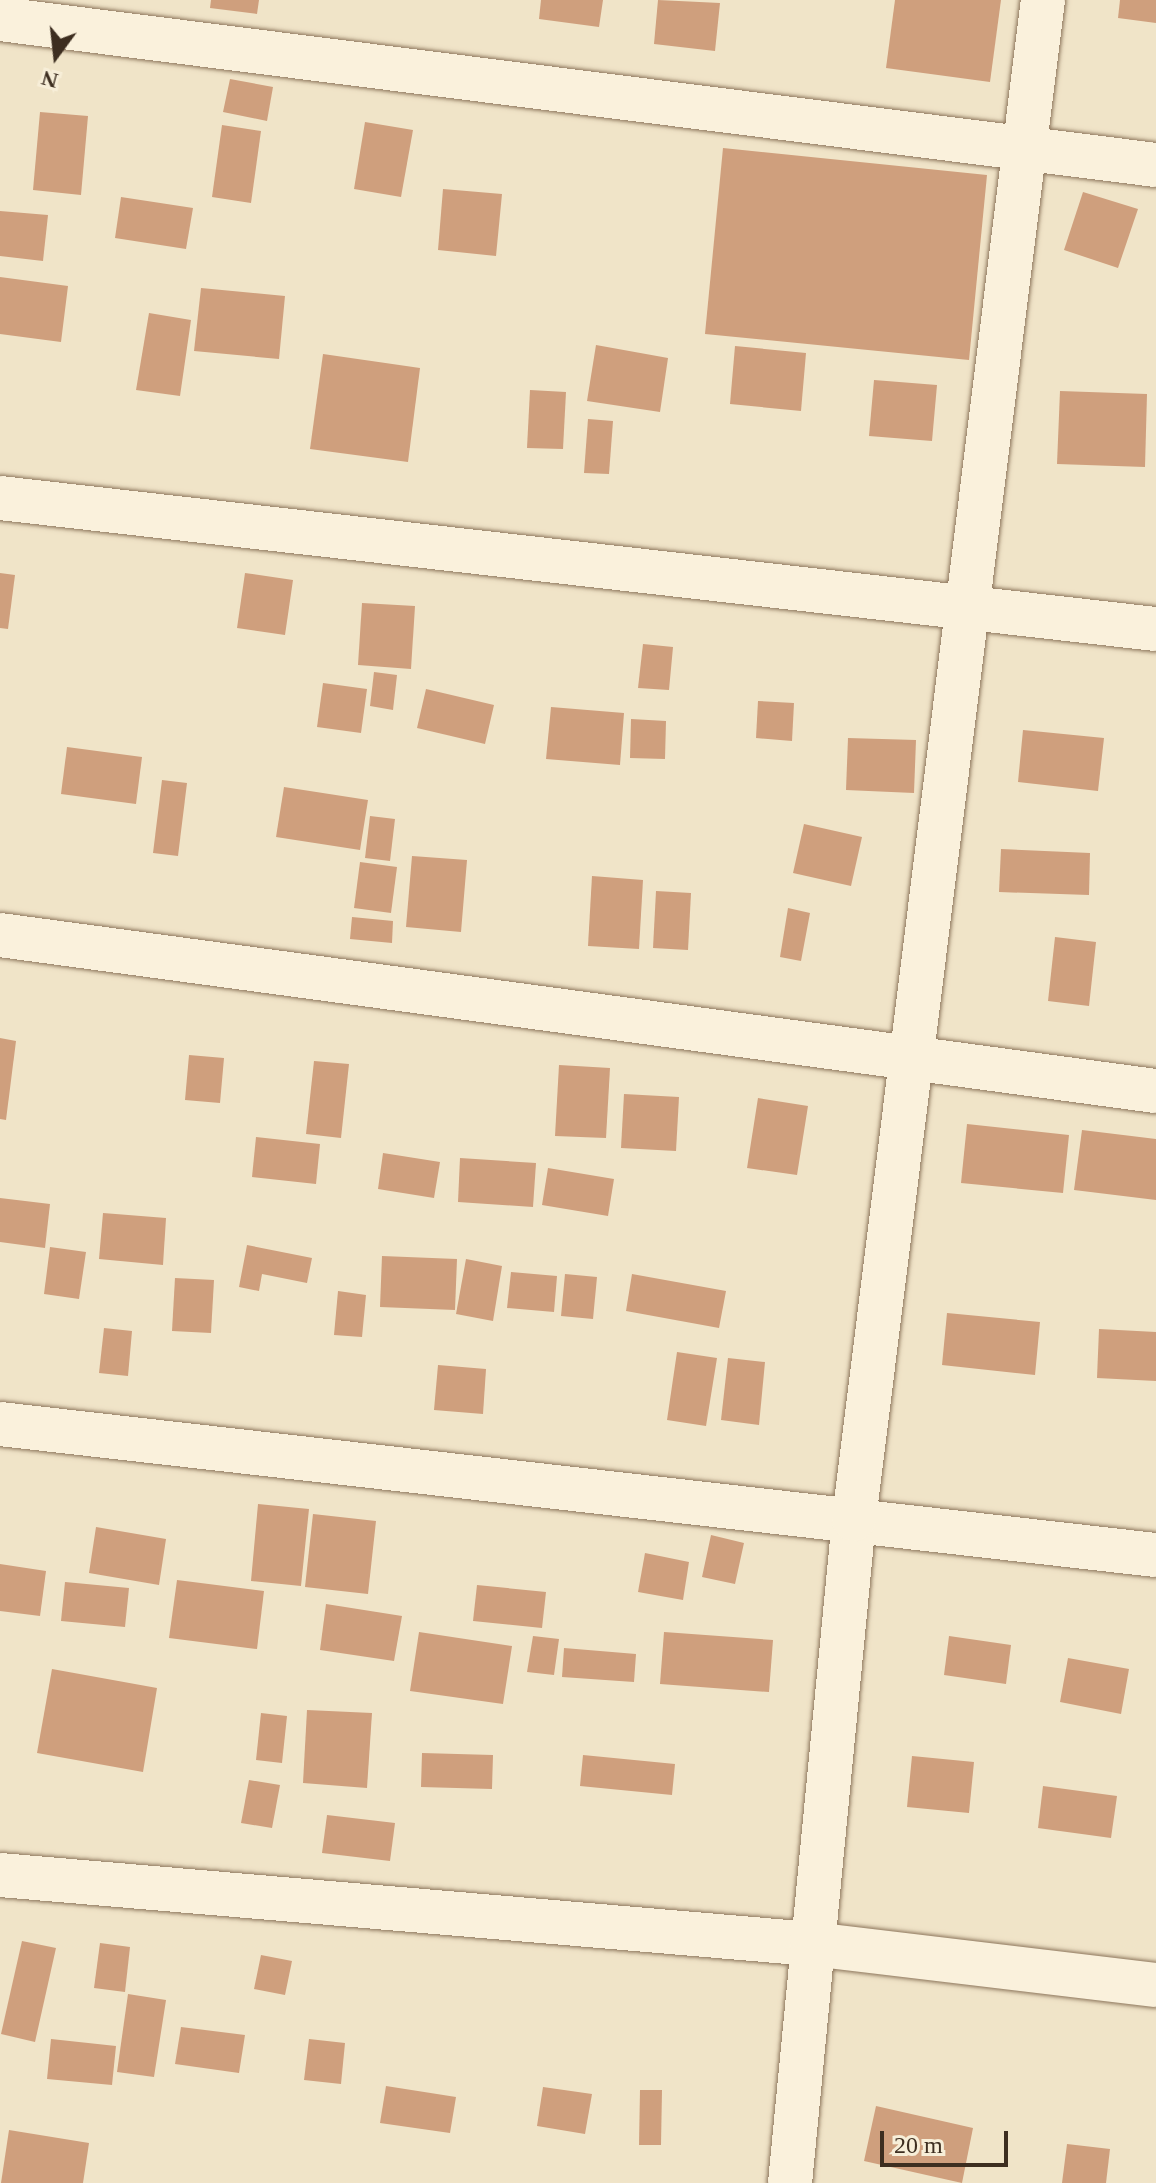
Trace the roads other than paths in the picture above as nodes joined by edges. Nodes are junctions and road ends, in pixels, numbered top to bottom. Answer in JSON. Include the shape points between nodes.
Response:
{"nodes":[{"id":1,"x":1043,"y":0,"type":"edge"},
{"id":2,"x":0,"y":19,"type":"edge"},
{"id":3,"x":1024,"y":152,"type":"junction"},
{"id":4,"x":1156,"y":165,"type":"edge"},
{"id":5,"x":0,"y":498,"type":"edge"},
{"id":6,"x":967,"y":611,"type":"junction"},
{"id":7,"x":1156,"y":629,"type":"edge"},
{"id":8,"x":0,"y":935,"type":"edge"},
{"id":9,"x":911,"y":1061,"type":"junction"},
{"id":10,"x":1156,"y":1091,"type":"edge"},
{"id":11,"x":0,"y":1424,"type":"edge"},
{"id":12,"x":854,"y":1519,"type":"junction"},
{"id":13,"x":1156,"y":1555,"type":"edge"},
{"id":14,"x":0,"y":1875,"type":"edge"},
{"id":15,"x":812,"y":1944,"type":"junction"},
{"id":16,"x":1156,"y":1985,"type":"edge"},
{"id":17,"x":790,"y":2183,"type":"edge"}],
"edges":[{"from":1,"to":3,"type":"street"},
{"from":2,"to":3,"type":"street"},
{"from":3,"to":4,"type":"street"},
{"from":3,"to":6,"type":"street"},
{"from":5,"to":6,"type":"street"},
{"from":6,"to":7,"type":"street"},
{"from":6,"to":9,"type":"street"},
{"from":8,"to":9,"type":"street"},
{"from":9,"to":10,"type":"street"},
{"from":9,"to":12,"type":"street"},
{"from":11,"to":12,"type":"street"},
{"from":12,"to":13,"type":"street"},
{"from":12,"to":15,"type":"street"},
{"from":14,"to":15,"type":"street"},
{"from":15,"to":16,"type":"street"},
{"from":15,"to":17,"type":"street"}]}
